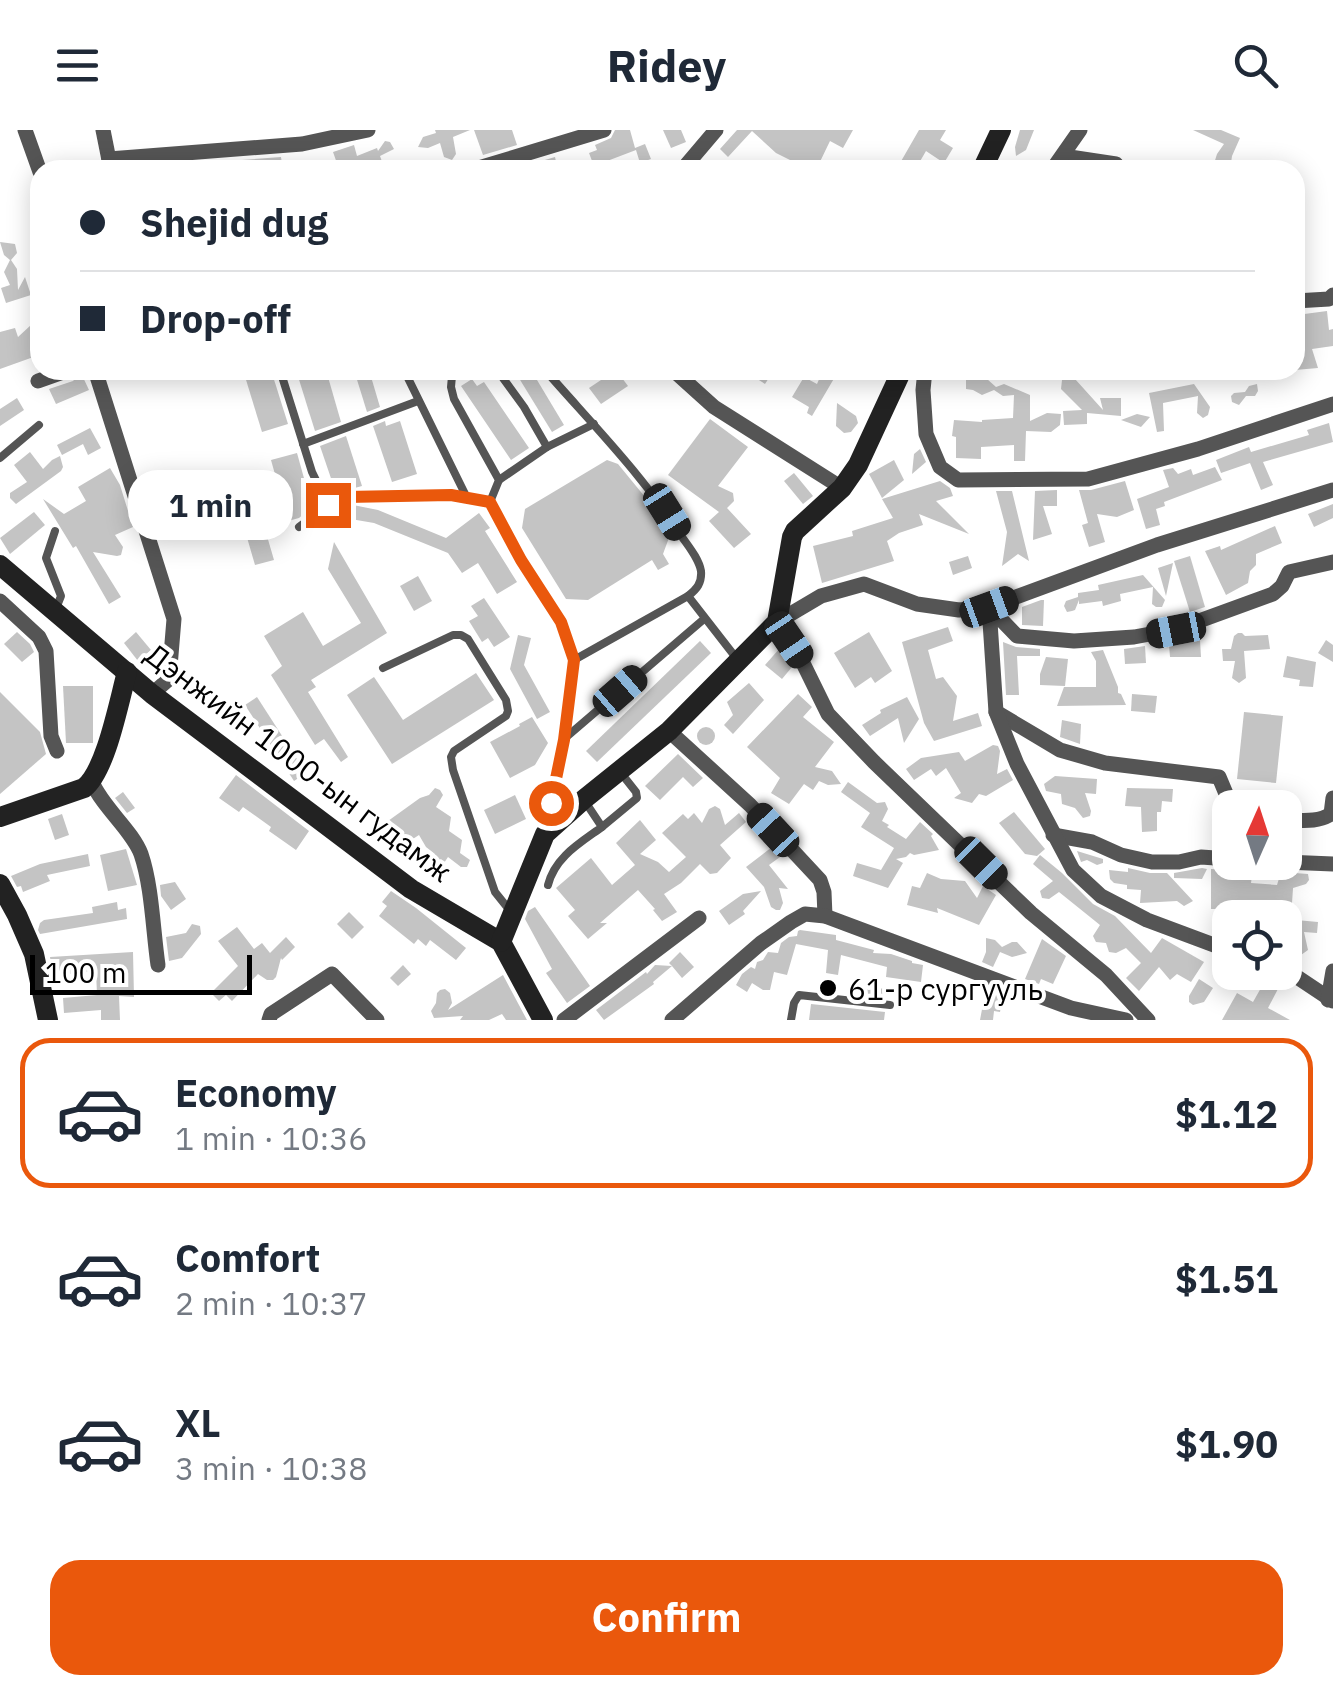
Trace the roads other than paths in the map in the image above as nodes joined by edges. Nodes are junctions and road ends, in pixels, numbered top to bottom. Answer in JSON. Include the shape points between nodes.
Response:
{"nodes":[{"id":1,"x":25,"y":130,"type":"edge"},
{"id":2,"x":103,"y":130,"type":"edge"},
{"id":3,"x":368,"y":130,"type":"edge"},
{"id":4,"x":604,"y":130,"type":"edge"},
{"id":5,"x":716,"y":130,"type":"edge"},
{"id":6,"x":1001,"y":130,"type":"edge"},
{"id":7,"x":1080,"y":130,"type":"edge"},
{"id":8,"x":1063,"y":156,"type":"junction"},
{"id":9,"x":36,"y":160,"type":"edge"},
{"id":10,"x":109,"y":160,"type":"edge"},
{"id":11,"x":156,"y":160,"type":"edge"},
{"id":12,"x":505,"y":160,"type":"edge"},
{"id":13,"x":690,"y":160,"type":"edge"},
{"id":14,"x":987,"y":160,"type":"edge"},
{"id":15,"x":1060,"y":160,"type":"edge"},
{"id":16,"x":1090,"y":160,"type":"edge"},
{"id":17,"x":1332,"y":298,"type":"edge"},
{"id":18,"x":1305,"y":300,"type":"edge"},
{"id":19,"x":98,"y":380,"type":"edge"},
{"id":20,"x":283,"y":380,"type":"edge"},
{"id":21,"x":408,"y":380,"type":"edge"},
{"id":22,"x":452,"y":380,"type":"edge"},
{"id":23,"x":504,"y":380,"type":"edge"},
{"id":24,"x":554,"y":380,"type":"edge"},
{"id":25,"x":684,"y":380,"type":"edge"},
{"id":26,"x":895,"y":380,"type":"edge"},
{"id":27,"x":924,"y":380,"type":"edge"},
{"id":28,"x":418,"y":402,"type":"junction"},
{"id":29,"x":1333,"y":404,"type":"edge"},
{"id":30,"x":594,"y":424,"type":"junction"},
{"id":31,"x":39,"y":425,"type":"dead end"},
{"id":32,"x":304,"y":444,"type":"junction"},
{"id":33,"x":548,"y":446,"type":"junction"},
{"id":34,"x":0,"y":458,"type":"edge"},
{"id":35,"x":499,"y":480,"type":"junction"},
{"id":36,"x":842,"y":488,"type":"junction"},
{"id":37,"x":1333,"y":490,"type":"edge"},
{"id":38,"x":467,"y":498,"type":"junction"},
{"id":39,"x":490,"y":502,"type":"junction"},
{"id":40,"x":328,"y":505,"type":"junction"},
{"id":41,"x":299,"y":527,"type":"dead end"},
{"id":42,"x":54,"y":531,"type":"dead end"},
{"id":43,"x":1333,"y":562,"type":"edge"},
{"id":44,"x":0,"y":565,"type":"edge"},
{"id":45,"x":688,"y":596,"type":"junction"},
{"id":46,"x":0,"y":601,"type":"edge"},
{"id":47,"x":989,"y":607,"type":"junction"},
{"id":48,"x":55,"y":611,"type":"junction"},
{"id":49,"x":704,"y":619,"type":"junction"},
{"id":50,"x":776,"y":622,"type":"junction"},
{"id":51,"x":574,"y":660,"type":"junction"},
{"id":52,"x":739,"y":662,"type":"junction"},
{"id":53,"x":383,"y":668,"type":"dead end"},
{"id":54,"x":127,"y":672,"type":"junction"},
{"id":55,"x":152,"y":694,"type":"junction"},
{"id":56,"x":996,"y":712,"type":"junction"},
{"id":57,"x":670,"y":731,"type":"junction"},
{"id":58,"x":564,"y":740,"type":"junction"},
{"id":59,"x":57,"y":751,"type":"dead end"},
{"id":60,"x":620,"y":770,"type":"junction"},
{"id":61,"x":92,"y":782,"type":"junction"},
{"id":62,"x":1225,"y":790,"type":"edge"},
{"id":63,"x":1333,"y":798,"type":"edge"},
{"id":64,"x":584,"y":800,"type":"junction"},
{"id":65,"x":0,"y":817,"type":"edge"},
{"id":66,"x":1302,"y":820,"type":"edge"},
{"id":67,"x":602,"y":827,"type":"junction"},
{"id":68,"x":544,"y":834,"type":"junction"},
{"id":69,"x":1053,"y":835,"type":"junction"},
{"id":70,"x":1212,"y":858,"type":"edge"},
{"id":71,"x":1302,"y":863,"type":"edge"},
{"id":72,"x":1333,"y":864,"type":"edge"},
{"id":73,"x":0,"y":884,"type":"edge"},
{"id":74,"x":548,"y":885,"type":"dead end"},
{"id":75,"x":513,"y":916,"type":"junction"},
{"id":76,"x":825,"y":916,"type":"junction"},
{"id":77,"x":699,"y":918,"type":"dead end"},
{"id":78,"x":501,"y":942,"type":"junction"},
{"id":79,"x":1212,"y":944,"type":"edge"},
{"id":80,"x":158,"y":965,"type":"dead end"},
{"id":81,"x":1333,"y":970,"type":"edge"},
{"id":82,"x":1302,"y":980,"type":"edge"},
{"id":83,"x":1331,"y":1000,"type":"edge"},
{"id":84,"x":890,"y":1004,"type":"dead end"},
{"id":85,"x":48,"y":1020,"type":"edge"},
{"id":86,"x":269,"y":1020,"type":"edge"},
{"id":87,"x":377,"y":1020,"type":"edge"},
{"id":88,"x":542,"y":1020,"type":"edge"},
{"id":89,"x":564,"y":1020,"type":"edge"},
{"id":90,"x":672,"y":1020,"type":"edge"},
{"id":91,"x":792,"y":1020,"type":"edge"},
{"id":92,"x":1126,"y":1020,"type":"edge"},
{"id":93,"x":1148,"y":1020,"type":"edge"}],
"edges":[{"from":1,"to":9,"type":"street"},
{"from":2,"to":10,"type":"street"},
{"from":3,"to":11,"type":"street"},
{"from":4,"to":12,"type":"street"},
{"from":5,"to":13,"type":"street"},
{"from":6,"to":14,"type":"street"},
{"from":7,"to":8,"type":"street"},
{"from":8,"to":15,"type":"street"},
{"from":8,"to":16,"type":"street"},
{"from":17,"to":18,"type":"street"},
{"from":19,"to":55,"type":"street","via":[[174,618],[170,679]]},
{"from":20,"to":32,"type":"lane"},
{"from":21,"to":28,"type":"lane"},
{"from":22,"to":35,"type":"lane","via":[[454,399]]},
{"from":23,"to":33,"type":"lane"},
{"from":24,"to":30,"type":"lane"},
{"from":25,"to":36,"type":"street","via":[[714,407]]},
{"from":26,"to":36,"type":"street"},
{"from":27,"to":29,"type":"street","via":[[926,434],[940,467],[958,480],[1088,479]]},
{"from":28,"to":32,"type":"lane"},
{"from":28,"to":38,"type":"lane"},
{"from":30,"to":33,"type":"lane"},
{"from":30,"to":45,"type":"lane","via":[[667,512],[699,563],[702,576]]},
{"from":31,"to":34,"type":"lane"},
{"from":32,"to":40,"type":"lane"},
{"from":33,"to":35,"type":"lane"},
{"from":35,"to":39,"type":"lane"},
{"from":36,"to":50,"type":"street","via":[[792,537]]},
{"from":37,"to":47,"type":"street"},
{"from":38,"to":39,"type":"lane"},
{"from":38,"to":40,"type":"lane","via":[[346,497]]},
{"from":39,"to":51,"type":"lane","via":[[561,622]]},
{"from":40,"to":41,"type":"lane"},
{"from":42,"to":48,"type":"lane","via":[[46,558],[61,596]]},
{"from":43,"to":47,"type":"street","via":[[1288,572],[1273,594],[1176,630],[1134,638],[1074,642],[1018,636]]},
{"from":44,"to":48,"type":"street","name":"Дэнжийн 1000-ын гудамж"},
{"from":45,"to":49,"type":"lane"},
{"from":45,"to":51,"type":"lane"},
{"from":46,"to":59,"type":"street","via":[[46,651]]},
{"from":47,"to":50,"type":"street","via":[[916,604],[864,584],[821,596]]},
{"from":47,"to":56,"type":"street"},
{"from":48,"to":54,"type":"street","name":"Дэнжийн 1000-ын гудамж"},
{"from":49,"to":52,"type":"lane"},
{"from":49,"to":58,"type":"lane"},
{"from":50,"to":52,"type":"street"},
{"from":50,"to":93,"type":"street","via":[[828,714]]},
{"from":51,"to":58,"type":"lane"},
{"from":52,"to":57,"type":"street"},
{"from":53,"to":75,"type":"lane","via":[[462,634],[506,700],[506,716],[451,757],[495,892]]},
{"from":54,"to":55,"type":"street","name":"Дэнжийн 1000-ын гудамж"},
{"from":54,"to":61,"type":"street"},
{"from":55,"to":78,"type":"street","name":"Дэнжийн 1000-ын гудамж","via":[[411,889]]},
{"from":56,"to":62,"type":"street","via":[[1060,750],[1220,777]]},
{"from":56,"to":69,"type":"street"},
{"from":57,"to":60,"type":"street"},
{"from":57,"to":76,"type":"street","via":[[820,880]]},
{"from":58,"to":68,"type":"lane"},
{"from":60,"to":64,"type":"street"},
{"from":60,"to":67,"type":"lane","via":[[637,798]]},
{"from":61,"to":65,"type":"street"},
{"from":61,"to":80,"type":"street","via":[[140,852]]},
{"from":63,"to":66,"type":"street","via":[[1331,814]]},
{"from":64,"to":67,"type":"lane"},
{"from":64,"to":68,"type":"street"},
{"from":67,"to":74,"type":"lane","via":[[562,857]]},
{"from":68,"to":75,"type":"street"},
{"from":69,"to":70,"type":"street","via":[[1152,862]]},
{"from":69,"to":79,"type":"street","via":[[1073,870],[1101,896]]},
{"from":71,"to":72,"type":"street"},
{"from":73,"to":85,"type":"street","via":[[34,954]]},
{"from":75,"to":78,"type":"street"},
{"from":76,"to":90,"type":"street","via":[[805,914],[760,943]]},
{"from":76,"to":92,"type":"street","via":[[1071,1008]]},
{"from":77,"to":89,"type":"street"},
{"from":78,"to":88,"type":"street"},
{"from":81,"to":83,"type":"street"},
{"from":82,"to":83,"type":"street"},
{"from":84,"to":91,"type":"lane","via":[[799,995]]},
{"from":86,"to":87,"type":"street","via":[[332,974]]}]}
